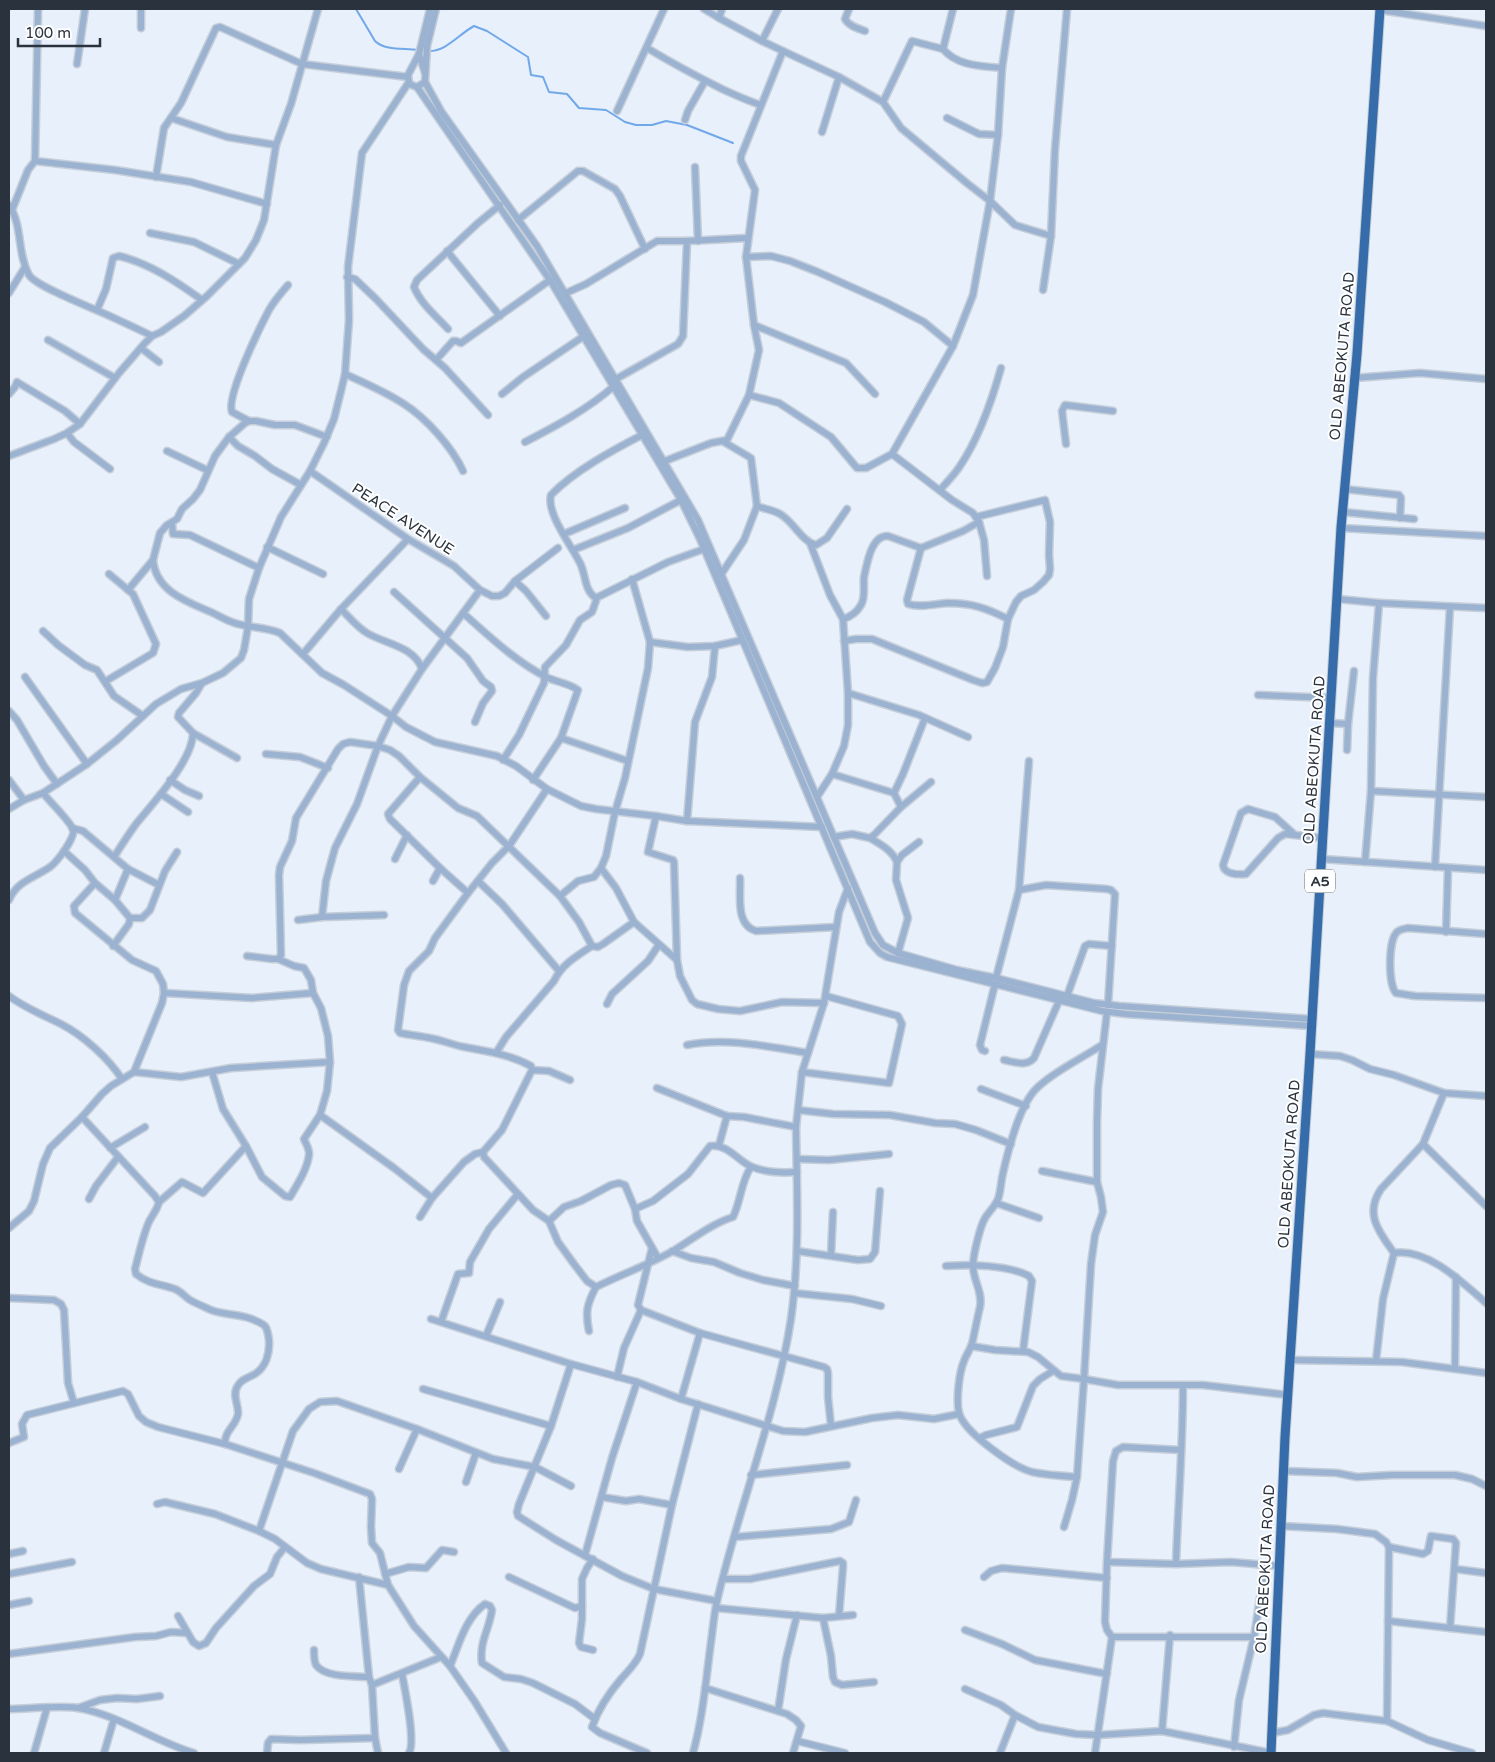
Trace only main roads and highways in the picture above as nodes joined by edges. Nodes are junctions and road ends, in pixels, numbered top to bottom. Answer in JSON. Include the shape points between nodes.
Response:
{"nodes":[{"id":1,"x":1380,"y":9,"type":"edge"},
{"id":2,"x":1271,"y":1753,"type":"edge"}],
"edges":[{"from":1,"to":2,"type":"highway","name":"OLD ABEOKUTA ROAD","number":"A5","via":[[1344,490],[1283,1471]]}]}
